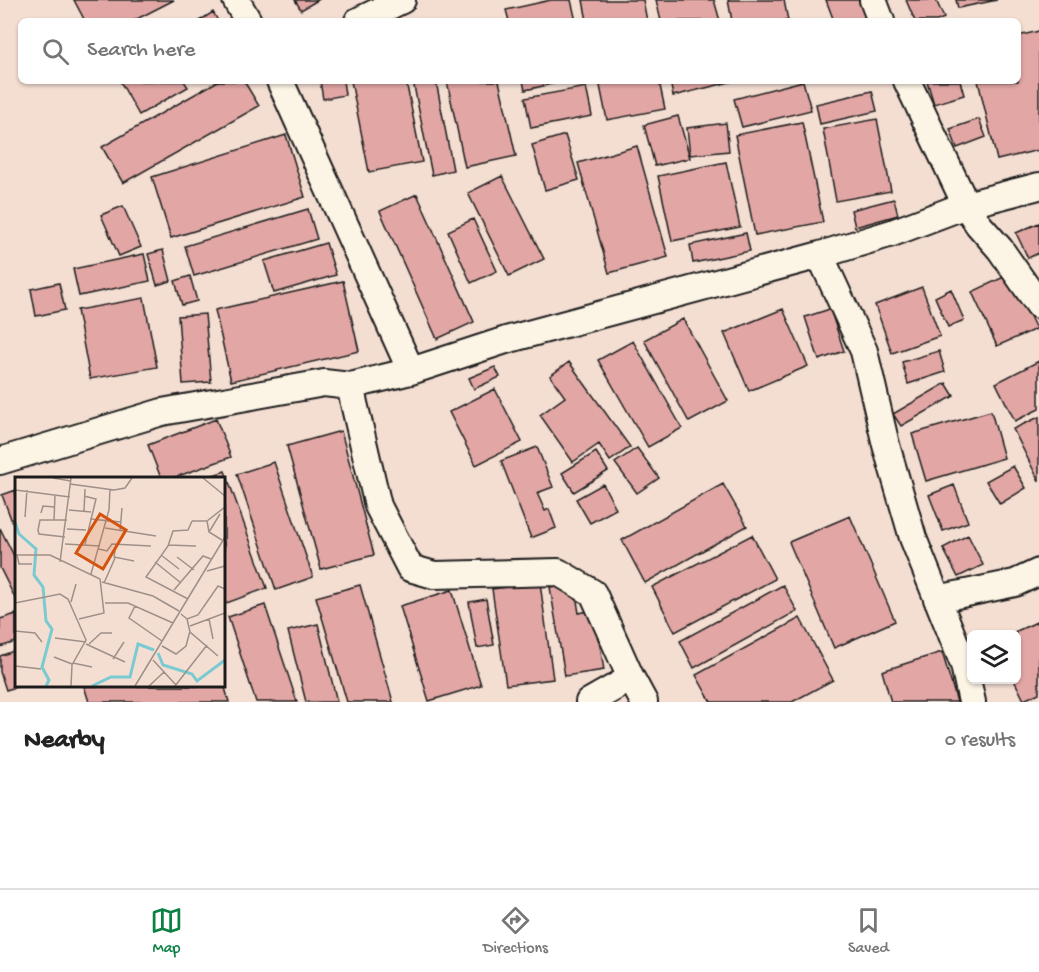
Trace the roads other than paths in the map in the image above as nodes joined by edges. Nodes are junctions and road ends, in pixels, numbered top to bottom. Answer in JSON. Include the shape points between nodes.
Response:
{"nodes":[{"id":1,"x":236,"y":0,"type":"edge"},
{"id":2,"x":402,"y":0,"type":"edge"},
{"id":3,"x":873,"y":0,"type":"edge"},
{"id":4,"x":246,"y":18,"type":"edge"},
{"id":5,"x":364,"y":18,"type":"edge"},
{"id":6,"x":880,"y":18,"type":"edge"},
{"id":7,"x":281,"y":84,"type":"edge"},
{"id":8,"x":909,"y":84,"type":"edge"},
{"id":9,"x":1039,"y":186,"type":"edge"},
{"id":10,"x":966,"y":205,"type":"junction"},
{"id":11,"x":820,"y":255,"type":"junction"},
{"id":12,"x":1039,"y":306,"type":"edge"},
{"id":13,"x":411,"y":371,"type":"junction"},
{"id":14,"x":350,"y":387,"type":"junction"},
{"id":15,"x":0,"y":461,"type":"edge"},
{"id":16,"x":1039,"y":572,"type":"edge"},
{"id":17,"x":937,"y":599,"type":"junction"},
{"id":18,"x":631,"y":678,"type":"junction"},
{"id":19,"x":589,"y":702,"type":"edge"},
{"id":20,"x":644,"y":702,"type":"edge"},
{"id":21,"x":972,"y":702,"type":"edge"}],
"edges":[{"from":1,"to":4,"type":"street"},
{"from":2,"to":5,"type":"street"},
{"from":3,"to":6,"type":"street"},
{"from":7,"to":13,"type":"street"},
{"from":8,"to":10,"type":"street"},
{"from":9,"to":10,"type":"street"},
{"from":10,"to":11,"type":"street"},
{"from":10,"to":12,"type":"street"},
{"from":11,"to":13,"type":"street","via":[[517,336]]},
{"from":11,"to":17,"type":"street","via":[[864,351],[913,538]]},
{"from":13,"to":14,"type":"street"},
{"from":14,"to":15,"type":"street","via":[[324,383],[162,412]]},
{"from":14,"to":18,"type":"street","via":[[378,506],[410,568],[434,575],[558,572],[593,593]]},
{"from":16,"to":17,"type":"street","via":[[1015,583]]},
{"from":17,"to":21,"type":"street","via":[[964,665]]},
{"from":18,"to":19,"type":"street"},
{"from":18,"to":20,"type":"street"}]}
